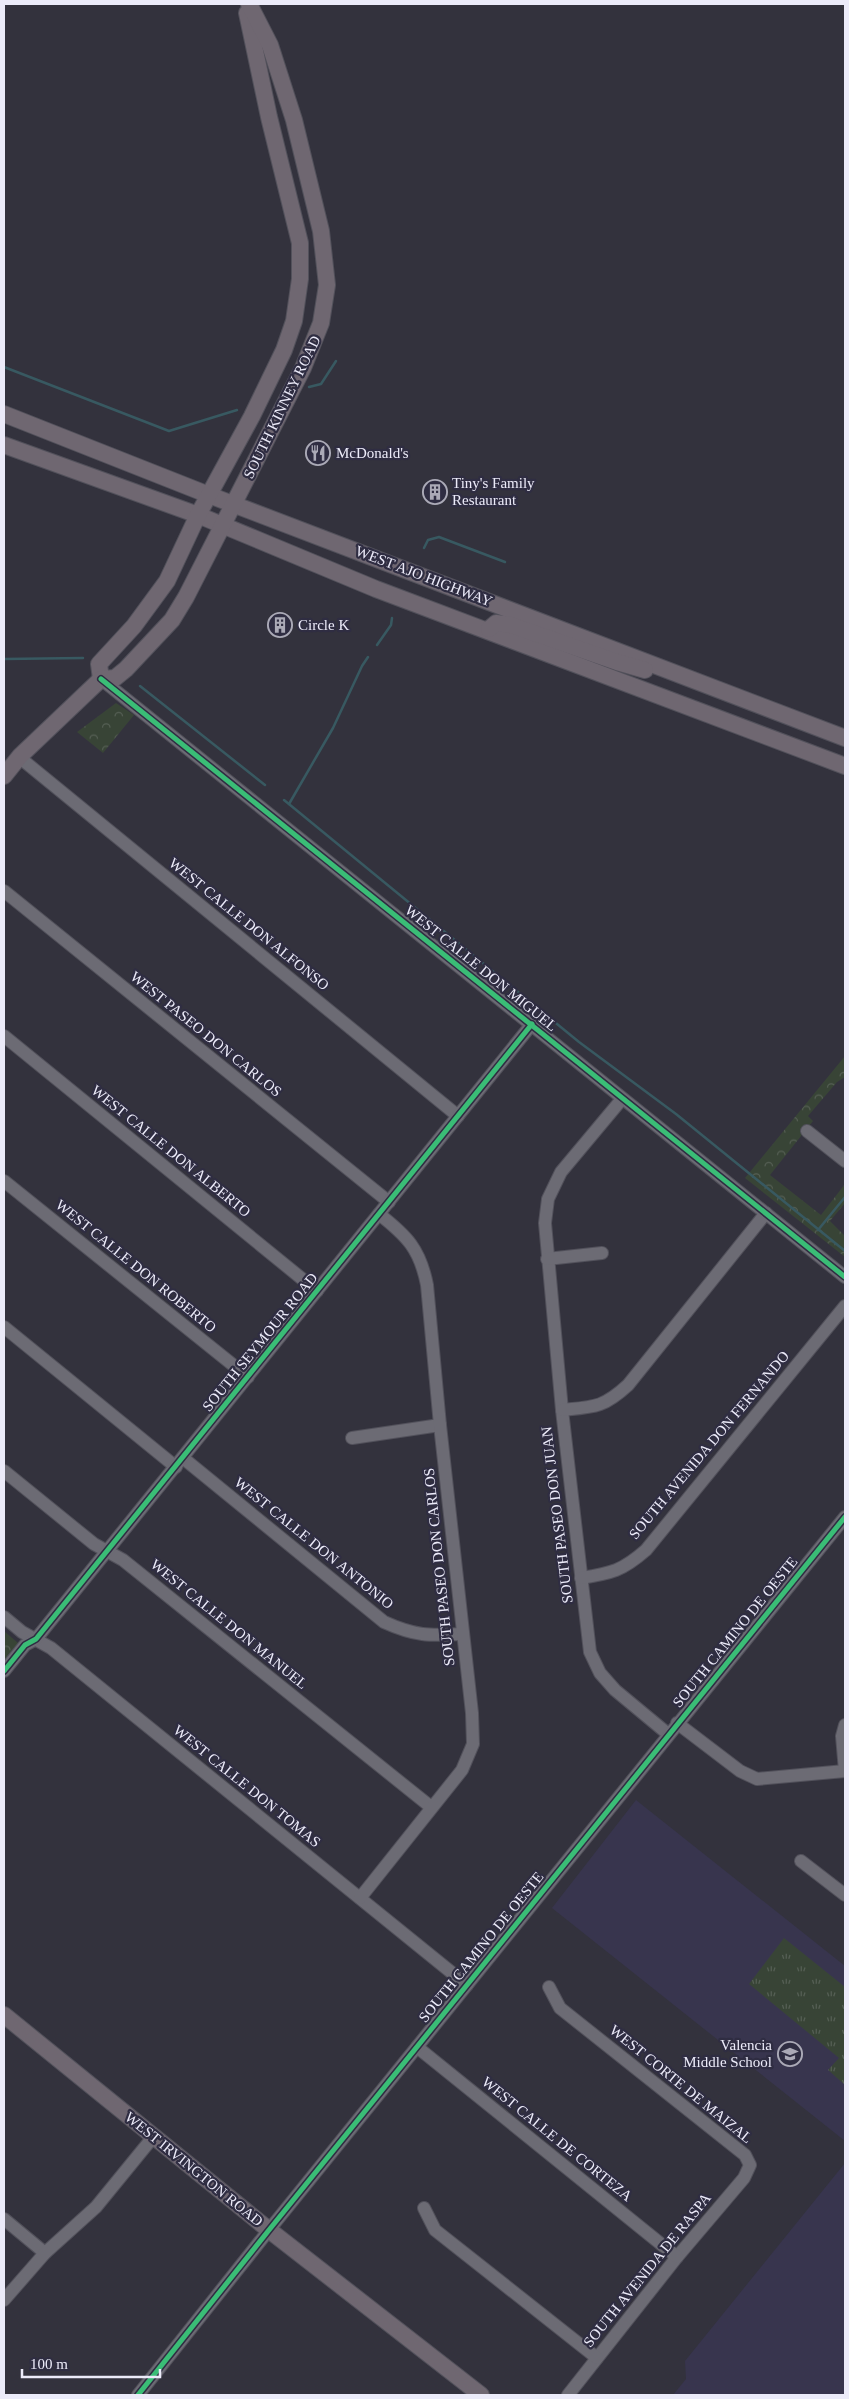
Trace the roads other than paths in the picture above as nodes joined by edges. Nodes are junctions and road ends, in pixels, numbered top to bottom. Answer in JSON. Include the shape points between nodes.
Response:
{"nodes":[{"id":1,"x":247,"y":4,"type":"edge"},
{"id":2,"x":4,"y":414,"type":"edge"},
{"id":3,"x":4,"y":445,"type":"edge"},
{"id":4,"x":209,"y":495,"type":"junction"},
{"id":5,"x":236,"y":504,"type":"junction"},
{"id":6,"x":198,"y":515,"type":"junction"},
{"id":7,"x":224,"y":526,"type":"junction"},
{"id":8,"x":488,"y":629,"type":"junction"},
{"id":9,"x":682,"y":674,"type":"junction"},
{"id":10,"x":101,"y":679,"type":"junction"},
{"id":11,"x":845,"y":738,"type":"edge"},
{"id":12,"x":19,"y":757,"type":"junction"},
{"id":13,"x":845,"y":766,"type":"edge"},
{"id":14,"x":4,"y":776,"type":"edge"},
{"id":15,"x":4,"y":891,"type":"edge"},
{"id":16,"x":532,"y":1024,"type":"junction"},
{"id":17,"x":4,"y":1036,"type":"edge"},
{"id":18,"x":622,"y":1099,"type":"junction"},
{"id":19,"x":458,"y":1116,"type":"junction"},
{"id":20,"x":807,"y":1131,"type":"dead end"},
{"id":21,"x":845,"y":1160,"type":"edge"},
{"id":22,"x":4,"y":1181,"type":"edge"},
{"id":23,"x":389,"y":1202,"type":"junction"},
{"id":24,"x":766,"y":1213,"type":"junction"},
{"id":25,"x":379,"y":1214,"type":"junction"},
{"id":26,"x":602,"y":1253,"type":"dead end"},
{"id":27,"x":547,"y":1259,"type":"junction"},
{"id":28,"x":845,"y":1277,"type":"edge"},
{"id":29,"x":317,"y":1291,"type":"junction"},
{"id":30,"x":845,"y":1306,"type":"edge"},
{"id":31,"x":4,"y":1327,"type":"edge"},
{"id":32,"x":248,"y":1377,"type":"junction"},
{"id":33,"x":562,"y":1410,"type":"junction"},
{"id":34,"x":440,"y":1425,"type":"junction"},
{"id":35,"x":352,"y":1438,"type":"dead end"},
{"id":36,"x":179,"y":1462,"type":"junction"},
{"id":37,"x":4,"y":1471,"type":"edge"},
{"id":38,"x":845,"y":1517,"type":"edge"},
{"id":39,"x":108,"y":1552,"type":"junction"},
{"id":40,"x":581,"y":1578,"type":"junction"},
{"id":41,"x":4,"y":1617,"type":"edge"},
{"id":42,"x":463,"y":1634,"type":"junction"},
{"id":43,"x":36,"y":1640,"type":"junction"},
{"id":44,"x":4,"y":1671,"type":"edge"},
{"id":45,"x":677,"y":1723,"type":"junction"},
{"id":46,"x":845,"y":1725,"type":"edge"},
{"id":47,"x":668,"y":1734,"type":"junction"},
{"id":48,"x":845,"y":1771,"type":"edge"},
{"id":49,"x":431,"y":1807,"type":"junction"},
{"id":50,"x":801,"y":1861,"type":"dead end"},
{"id":51,"x":845,"y":1895,"type":"edge"},
{"id":52,"x":360,"y":1898,"type":"junction"},
{"id":53,"x":467,"y":1985,"type":"junction"},
{"id":54,"x":549,"y":1987,"type":"dead end"},
{"id":55,"x":4,"y":2015,"type":"edge"},
{"id":56,"x":417,"y":2046,"type":"junction"},
{"id":57,"x":154,"y":2136,"type":"junction"},
{"id":58,"x":750,"y":2165,"type":"joint"},
{"id":59,"x":424,"y":2208,"type":"dead end"},
{"id":60,"x":4,"y":2220,"type":"edge"},
{"id":61,"x":269,"y":2230,"type":"junction"},
{"id":62,"x":45,"y":2253,"type":"junction"},
{"id":63,"x":677,"y":2256,"type":"junction"},
{"id":64,"x":4,"y":2300,"type":"edge"},
{"id":65,"x":597,"y":2358,"type":"junction"},
{"id":66,"x":138,"y":2395,"type":"edge"},
{"id":67,"x":481,"y":2395,"type":"edge"},
{"id":68,"x":568,"y":2395,"type":"edge"}],
"edges":[{"from":1,"to":4,"type":"main road","name":"SOUTH KINNEY ROAD","via":[[269,117],[300,243],[300,280],[294,321],[284,350]]},
{"from":1,"to":5,"type":"main road","name":"SOUTH KINNEY ROAD","via":[[270,45],[294,120],[321,231],[327,286],[313,347]]},
{"from":2,"to":4,"type":"main road","name":"WEST AJO HIGHWAY"},
{"from":3,"to":6,"type":"main road","name":"WEST AJO HIGHWAY"},
{"from":4,"to":5,"type":"main road","name":"WEST AJO HIGHWAY"},
{"from":4,"to":6,"type":"main road","name":"SOUTH KINNEY ROAD"},
{"from":5,"to":7,"type":"main road","name":"SOUTH KINNEY ROAD"},
{"from":5,"to":9,"type":"main road","name":"WEST AJO HIGHWAY"},
{"from":6,"to":7,"type":"main road","name":"WEST AJO HIGHWAY"},
{"from":6,"to":10,"type":"main road","name":"SOUTH KINNEY ROAD","via":[[152,605],[99,664]]},
{"from":7,"to":8,"type":"main road","name":"WEST AJO HIGHWAY","via":[[376,588]]},
{"from":7,"to":10,"type":"main road","name":"SOUTH KINNEY ROAD","via":[[172,620],[126,669],[115,678]]},
{"from":8,"to":9,"type":"main road","via":[[496,624],[512,625],[617,662],[655,672]]},
{"from":8,"to":13,"type":"main road","name":"WEST AJO HIGHWAY"},
{"from":9,"to":11,"type":"main road","name":"WEST AJO HIGHWAY"},
{"from":10,"to":12,"type":"main road","name":"SOUTH KINNEY ROAD"},
{"from":10,"to":16,"type":"street","name":"WEST CALLE DON MIGUEL"},
{"from":12,"to":14,"type":"main road","name":"SOUTH KINNEY ROAD"},
{"from":12,"to":19,"type":"street","name":"WEST CALLE DON ALFONSO"},
{"from":15,"to":23,"type":"street","name":"WEST PASEO DON CARLOS"},
{"from":16,"to":18,"type":"street","name":"WEST CALLE DON MIGUEL"},
{"from":16,"to":19,"type":"street","name":"SOUTH SEYMOUR ROAD"},
{"from":17,"to":29,"type":"street","name":"WEST CALLE DON ALBERTO"},
{"from":18,"to":24,"type":"street","name":"WEST CALLE DON MIGUEL"},
{"from":18,"to":27,"type":"street","name":"SOUTH PASEO DON JUAN","via":[[561,1172],[548,1199],[544,1223]]},
{"from":19,"to":23,"type":"street","name":"SOUTH SEYMOUR ROAD"},
{"from":20,"to":21,"type":"street"},
{"from":22,"to":32,"type":"street","name":"WEST CALLE DON ROBERTO"},
{"from":23,"to":25,"type":"street","name":"SOUTH SEYMOUR ROAD"},
{"from":24,"to":28,"type":"street","name":"WEST CALLE DON MIGUEL"},
{"from":24,"to":33,"type":"street","via":[[628,1385],[612,1400],[596,1407]]},
{"from":25,"to":29,"type":"street","name":"SOUTH SEYMOUR ROAD"},
{"from":25,"to":34,"type":"street","name":"SOUTH PASEO DON CARLOS","via":[[404,1233],[423,1265]]},
{"from":26,"to":27,"type":"street"},
{"from":27,"to":33,"type":"street","name":"SOUTH PASEO DON JUAN"},
{"from":29,"to":32,"type":"street","name":"SOUTH SEYMOUR ROAD"},
{"from":30,"to":40,"type":"street","name":"SOUTH AVENIDA DON FERNANDO","via":[[646,1550],[628,1566]]},
{"from":31,"to":36,"type":"street","name":"WEST CALLE DON ANTONIO"},
{"from":32,"to":36,"type":"street","name":"SOUTH SEYMOUR ROAD"},
{"from":33,"to":40,"type":"street","name":"SOUTH PASEO DON JUAN"},
{"from":34,"to":35,"type":"street"},
{"from":34,"to":42,"type":"street","name":"SOUTH PASEO DON CARLOS"},
{"from":36,"to":39,"type":"street","name":"SOUTH SEYMOUR ROAD"},
{"from":36,"to":42,"type":"street","name":"WEST CALLE DON ANTONIO","via":[[384,1622],[407,1633],[430,1636]]},
{"from":37,"to":39,"type":"street","name":"WEST CALLE DON MANUEL"},
{"from":38,"to":45,"type":"street","name":"SOUTH CAMINO DE OESTE"},
{"from":39,"to":43,"type":"street","name":"SOUTH SEYMOUR ROAD"},
{"from":39,"to":49,"type":"street","name":"WEST CALLE DON MANUEL","via":[[123,1560]]},
{"from":40,"to":47,"type":"street","name":"SOUTH PASEO DON JUAN","via":[[590,1652],[600,1673]]},
{"from":41,"to":43,"type":"street","name":"WEST CALLE DON TOMAS"},
{"from":42,"to":49,"type":"street","name":"SOUTH PASEO DON CARLOS","via":[[472,1713],[472,1744],[462,1770]]},
{"from":43,"to":44,"type":"street","name":"SOUTH SEYMOUR ROAD","via":[[24,1645]]},
{"from":43,"to":52,"type":"street","name":"WEST CALLE DON TOMAS","via":[[51,1648]]},
{"from":45,"to":47,"type":"street","name":"SOUTH CAMINO DE OESTE"},
{"from":45,"to":48,"type":"street","via":[[740,1772],[757,1779]]},
{"from":46,"to":48,"type":"street","via":[[842,1736]]},
{"from":47,"to":53,"type":"street","name":"SOUTH CAMINO DE OESTE"},
{"from":49,"to":52,"type":"street","name":"SOUTH PASEO DON CARLOS"},
{"from":50,"to":51,"type":"street"},
{"from":52,"to":53,"type":"street","name":"WEST CALLE DON TOMAS"},
{"from":53,"to":56,"type":"street","name":"SOUTH CAMINO DE OESTE"},
{"from":54,"to":58,"type":"street","name":"WEST CORTE DE MAIZAL","via":[[560,2008],[745,2154]]},
{"from":55,"to":57,"type":"main road","name":"WEST IRVINGTON ROAD"},
{"from":56,"to":61,"type":"street","name":"SOUTH CAMINO DE OESTE"},
{"from":56,"to":63,"type":"street","name":"WEST CALLE DE CORTEZA"},
{"from":57,"to":61,"type":"main road","name":"WEST IRVINGTON ROAD"},
{"from":57,"to":62,"type":"street","via":[[96,2207]]},
{"from":58,"to":63,"type":"street","name":"SOUTH AVENIDA DE RASPA","via":[[744,2178]]},
{"from":59,"to":65,"type":"street","via":[[435,2230]]},
{"from":60,"to":62,"type":"street"},
{"from":61,"to":66,"type":"street","name":"SOUTH CAMINO DE OESTE"},
{"from":61,"to":67,"type":"main road","name":"WEST IRVINGTON ROAD"},
{"from":62,"to":64,"type":"street"},
{"from":63,"to":65,"type":"street","name":"SOUTH AVENIDA DE RASPA"},
{"from":65,"to":68,"type":"street","name":"SOUTH AVENIDA DE RASPA"}]}
